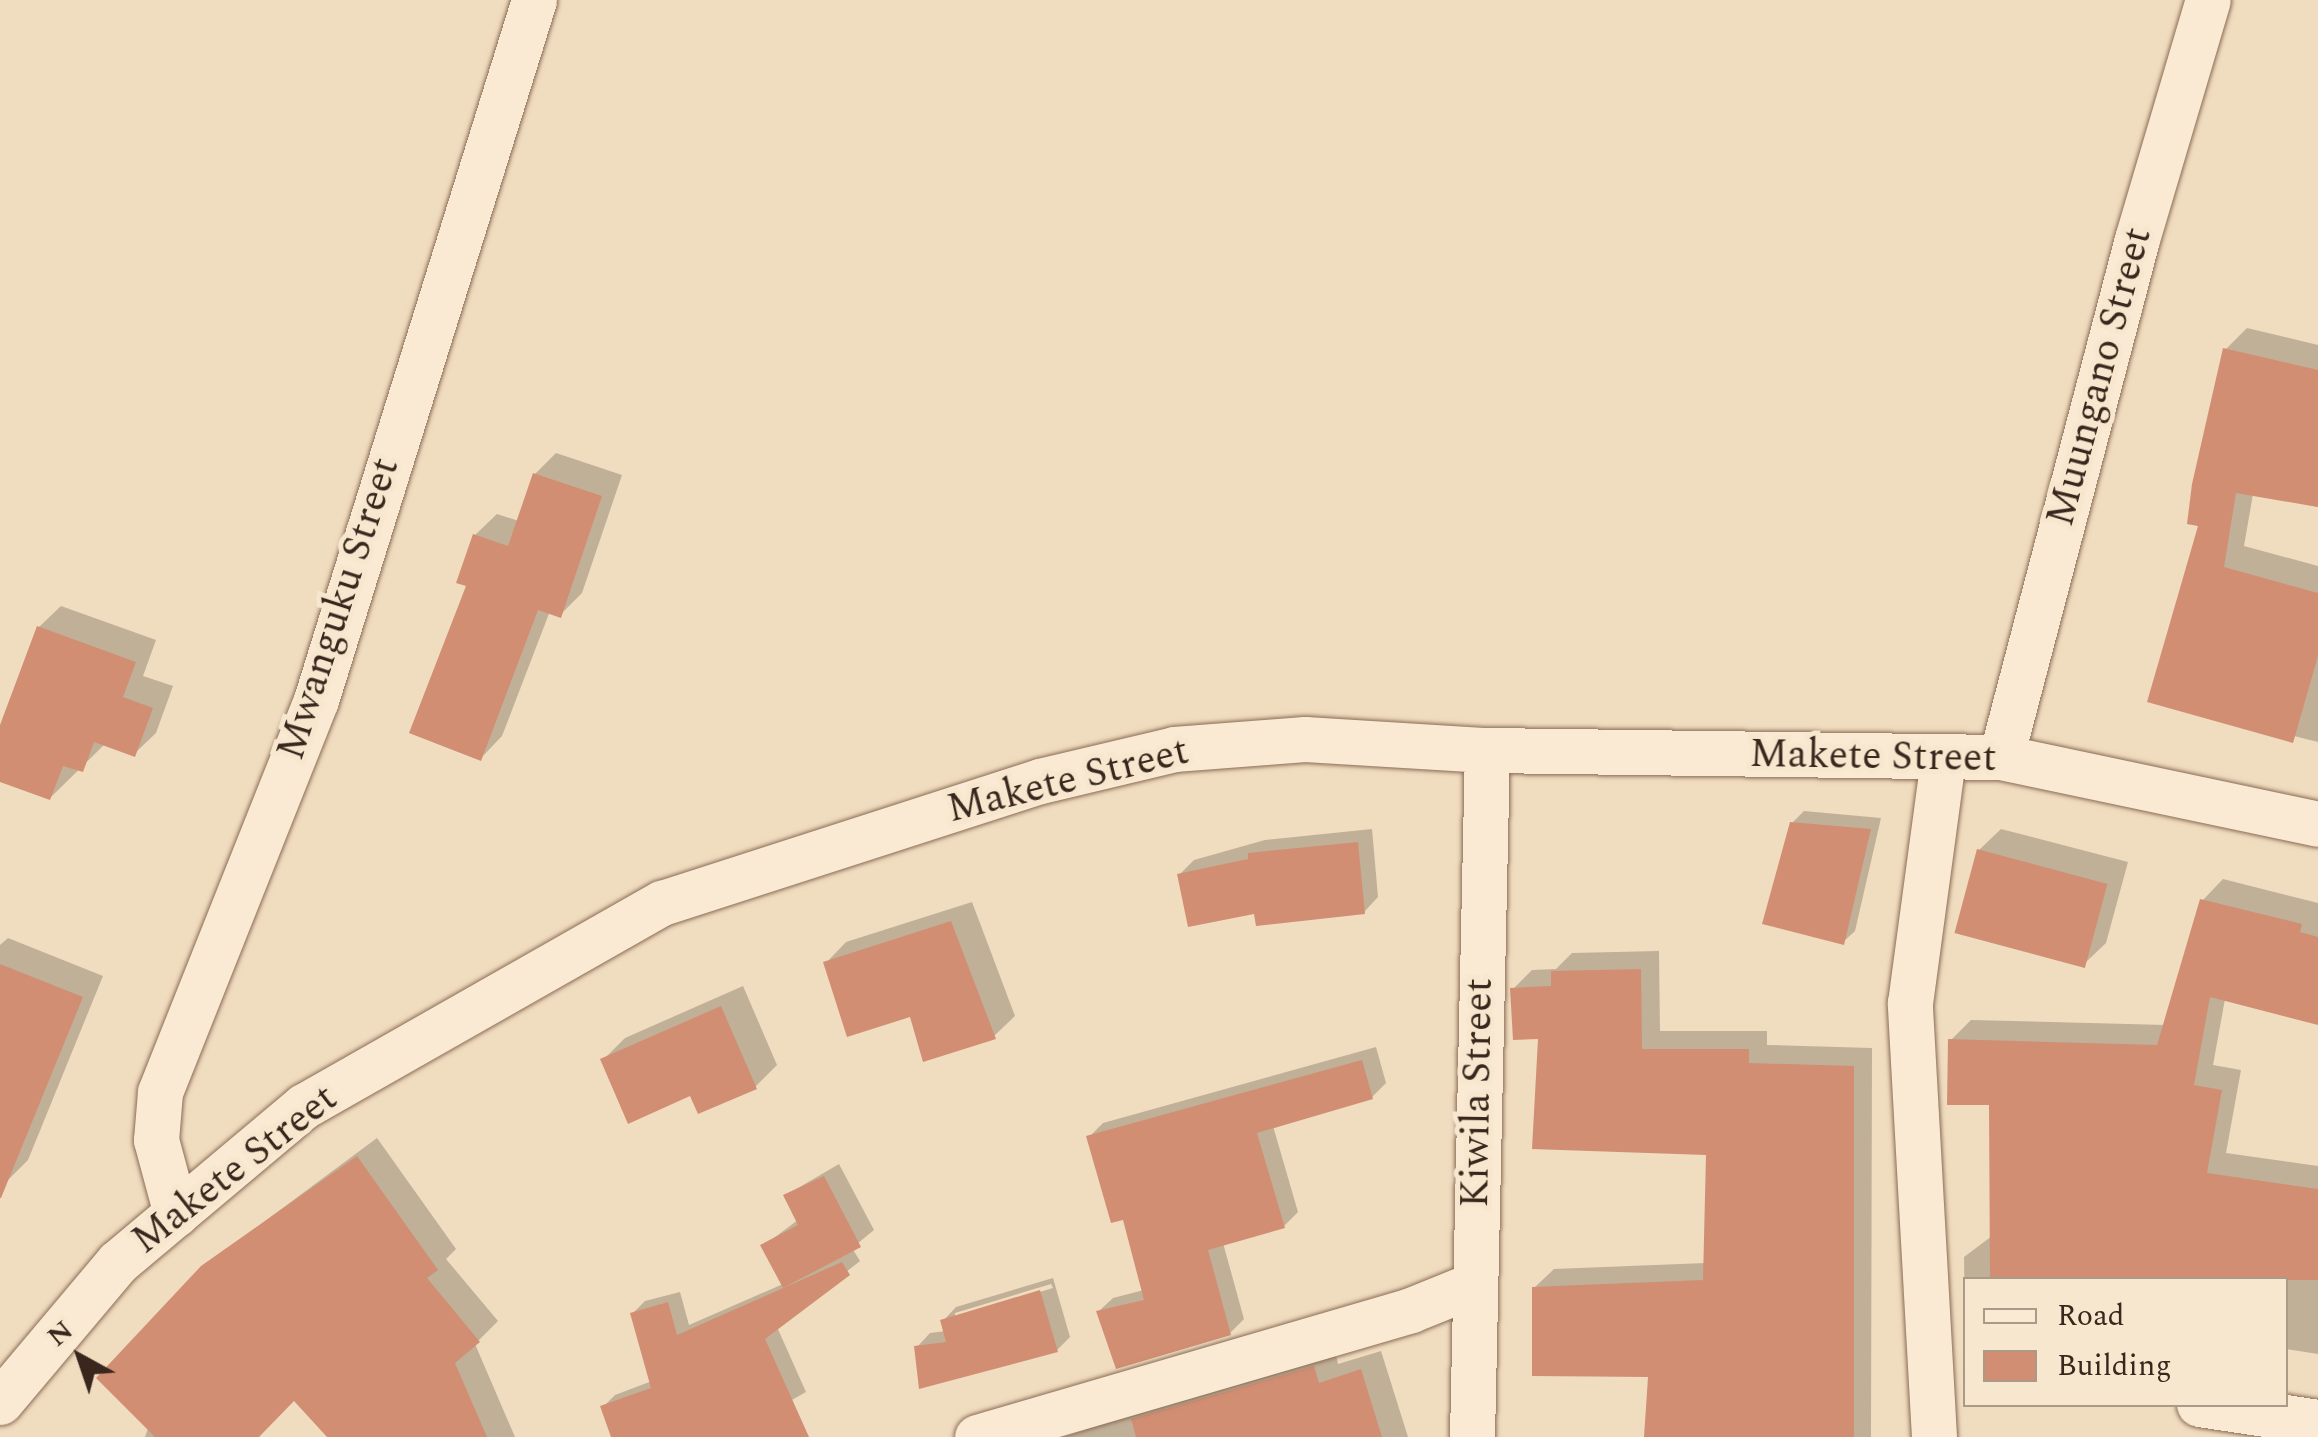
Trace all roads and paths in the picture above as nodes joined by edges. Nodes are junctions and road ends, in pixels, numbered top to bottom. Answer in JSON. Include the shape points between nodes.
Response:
{"nodes":[{"id":1,"x":534,"y":0,"type":"edge"},
{"id":2,"x":2208,"y":0,"type":"edge"},
{"id":3,"x":1487,"y":750,"type":"junction"},
{"id":4,"x":2001,"y":757,"type":"junction"},
{"id":5,"x":1943,"y":758,"type":"junction"},
{"id":6,"x":2318,"y":824,"type":"edge"},
{"id":7,"x":176,"y":1214,"type":"junction"},
{"id":8,"x":1473,"y":1285,"type":"junction"},
{"id":9,"x":1951,"y":1386,"type":"edge"},
{"id":10,"x":0,"y":1402,"type":"edge"},
{"id":11,"x":2218,"y":1407,"type":"edge"},
{"id":12,"x":2318,"y":1422,"type":"edge"},
{"id":13,"x":977,"y":1437,"type":"edge"},
{"id":14,"x":1472,"y":1437,"type":"edge"},
{"id":15,"x":1934,"y":1437,"type":"edge"}],
"edges":[{"from":1,"to":7,"type":"street","name":"Mwanguku Street","via":[[316,700],[160,1092],[156,1140]]},
{"from":2,"to":4,"type":"street","name":"Muungano Street","via":[[2137,239]]},
{"from":3,"to":5,"type":"street","name":"Makete Street"},
{"from":3,"to":7,"type":"street","name":"Makete Street","via":[[1305,738],[1174,749],[1040,780],[662,903],[304,1106]]},
{"from":3,"to":8,"type":"street","name":"Kiwila Street"},
{"from":4,"to":5,"type":"street","name":"Makete Street"},
{"from":4,"to":6,"type":"street","name":"Makete Street"},
{"from":5,"to":9,"type":"street","via":[[1910,1003]]},
{"from":7,"to":10,"type":"street","name":"Makete Street","via":[[118,1262]]},
{"from":8,"to":13,"type":"street","via":[[1411,1310]]},
{"from":8,"to":14,"type":"street","name":"Kiwila Street"},
{"from":9,"to":15,"type":"street"},
{"from":11,"to":12,"type":"street"}]}
